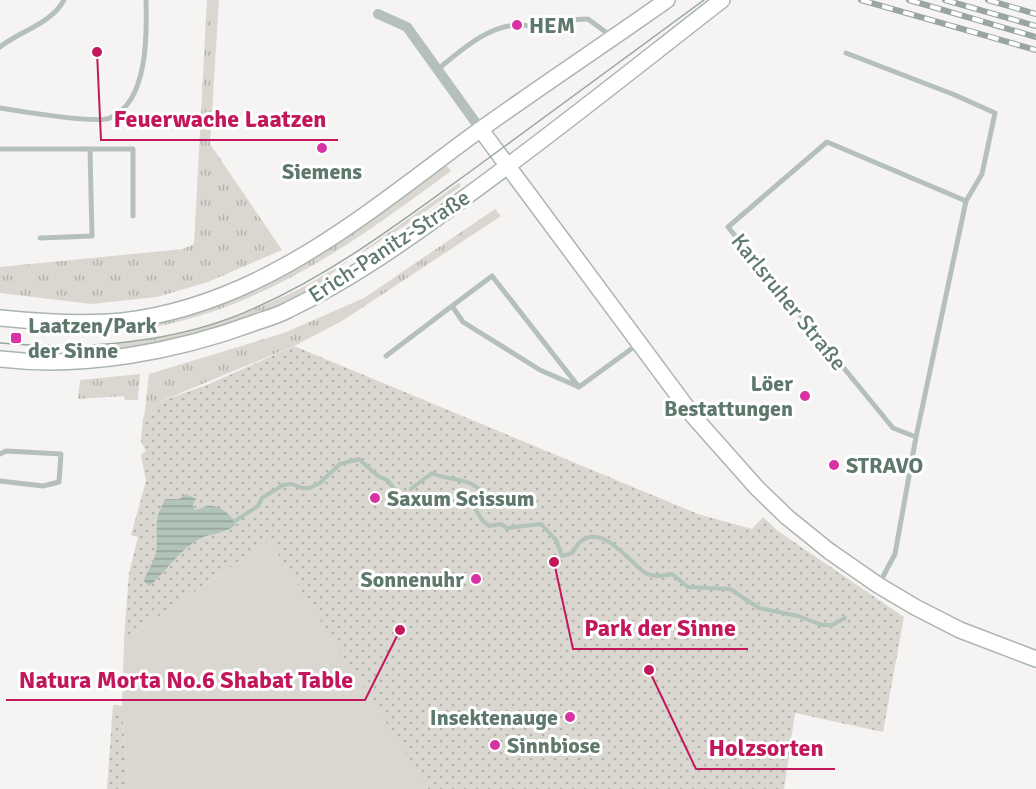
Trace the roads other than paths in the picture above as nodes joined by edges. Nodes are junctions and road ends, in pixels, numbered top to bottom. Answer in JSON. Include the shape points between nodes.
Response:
{"nodes":[{"id":1,"x":64,"y":0,"type":"edge"},
{"id":2,"x":146,"y":0,"type":"edge"},
{"id":3,"x":667,"y":0,"type":"edge"},
{"id":4,"x":722,"y":0,"type":"edge"},
{"id":5,"x":378,"y":14,"type":"dead end"},
{"id":6,"x":612,"y":37,"type":"junction"},
{"id":7,"x":0,"y":47,"type":"edge"},
{"id":8,"x":846,"y":53,"type":"dead end"},
{"id":9,"x":436,"y":70,"type":"junction"},
{"id":10,"x":0,"y":108,"type":"edge"},
{"id":11,"x":481,"y":130,"type":"junction"},
{"id":12,"x":0,"y":149,"type":"edge"},
{"id":13,"x":90,"y":149,"type":"junction"},
{"id":14,"x":508,"y":166,"type":"junction"},
{"id":15,"x":966,"y":201,"type":"junction"},
{"id":16,"x":133,"y":216,"type":"dead end"},
{"id":17,"x":40,"y":238,"type":"dead end"},
{"id":18,"x":452,"y":306,"type":"junction"},
{"id":19,"x":0,"y":318,"type":"edge"},
{"id":20,"x":639,"y":344,"type":"junction"},
{"id":21,"x":386,"y":356,"type":"dead end"},
{"id":22,"x":0,"y":359,"type":"edge"},
{"id":23,"x":579,"y":387,"type":"junction"},
{"id":24,"x":916,"y":437,"type":"junction"},
{"id":25,"x":0,"y":454,"type":"edge"},
{"id":26,"x":0,"y":481,"type":"edge"},
{"id":27,"x":878,"y":585,"type":"junction"},
{"id":28,"x":1036,"y":659,"type":"edge"}],
"edges":[{"from":1,"to":7,"type":"lane","via":[[60,8]]},
{"from":2,"to":10,"type":"lane","via":[[142,73],[125,108],[109,120]]},
{"from":3,"to":6,"type":"main road","name":"Erich-Panitz-Straße"},
{"from":4,"to":14,"type":"main road","name":"Erich-Panitz-Straße"},
{"from":5,"to":9,"type":"street","via":[[407,27]]},
{"from":6,"to":9,"type":"lane","via":[[588,19],[568,20],[553,31],[520,25],[491,31]]},
{"from":6,"to":11,"type":"main road","name":"Erich-Panitz-Straße"},
{"from":8,"to":15,"type":"lane","via":[[995,113],[982,174]]},
{"from":9,"to":11,"type":"street"},
{"from":11,"to":14,"type":"main road"},
{"from":11,"to":19,"type":"main road","name":"Erich-Panitz-Straße","via":[[316,249],[237,290],[192,306],[122,321],[74,323]]},
{"from":12,"to":13,"type":"lane"},
{"from":13,"to":16,"type":"lane","via":[[133,149]]},
{"from":13,"to":17,"type":"lane","via":[[92,236]]},
{"from":14,"to":20,"type":"main road"},
{"from":14,"to":22,"type":"main road","name":"Erich-Panitz-Straße","via":[[409,239],[286,311],[230,332],[158,350],[65,361]]},
{"from":15,"to":24,"type":"lane"},
{"from":15,"to":24,"type":"lane","name":"Karlsruher Straße","via":[[827,142],[728,227],[893,428]]},
{"from":18,"to":21,"type":"lane"},
{"from":18,"to":23,"type":"lane","via":[[463,322],[540,370]]},
{"from":18,"to":23,"type":"lane","via":[[492,276]]},
{"from":20,"to":23,"type":"lane"},
{"from":20,"to":27,"type":"main road","via":[[694,417],[757,488],[804,531]]},
{"from":24,"to":27,"type":"lane","via":[[895,554]]},
{"from":25,"to":26,"type":"lane","via":[[61,454],[59,482],[43,486]]},
{"from":27,"to":28,"type":"main road","via":[[960,630]]}]}
